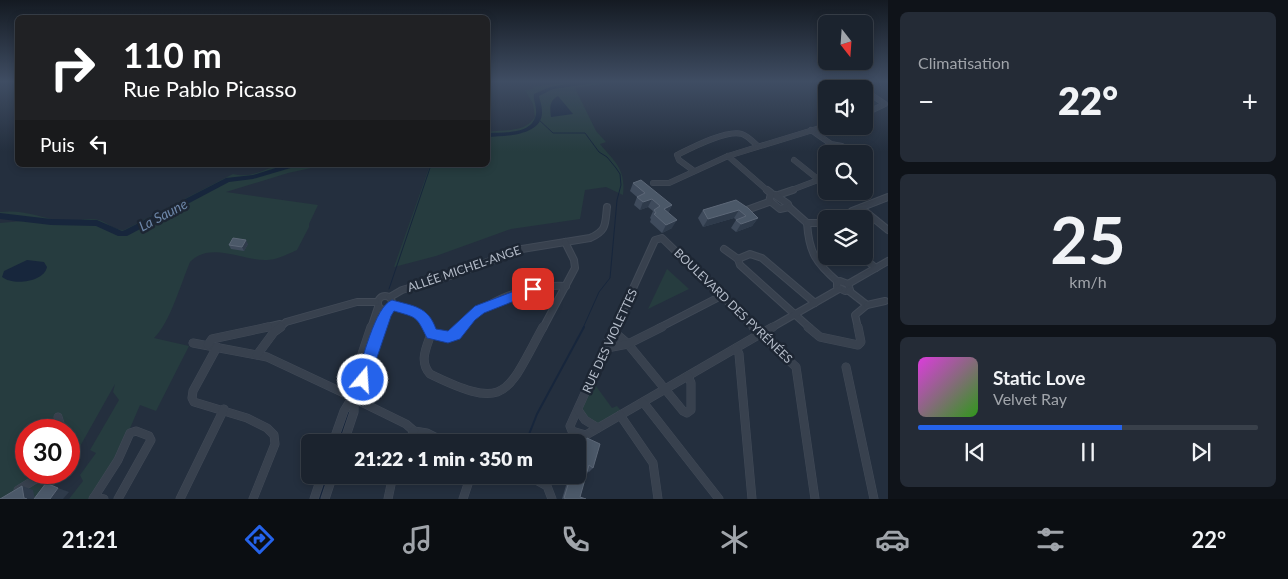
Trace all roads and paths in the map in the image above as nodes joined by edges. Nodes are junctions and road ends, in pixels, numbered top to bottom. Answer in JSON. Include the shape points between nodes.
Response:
{"nodes":[{"id":1,"x":884,"y":104,"type":"edge"},
{"id":2,"x":873,"y":110,"type":"edge"},
{"id":3,"x":818,"y":128,"type":"edge"},
{"id":4,"x":811,"y":130,"type":"junction"},
{"id":5,"x":836,"y":145,"type":"edge"},
{"id":6,"x":758,"y":146,"type":"junction"},
{"id":7,"x":728,"y":156,"type":"junction"},
{"id":8,"x":794,"y":160,"type":"dead end"},
{"id":9,"x":694,"y":172,"type":"junction"},
{"id":10,"x":818,"y":179,"type":"edge"},
{"id":11,"x":818,"y":180,"type":"edge"},
{"id":12,"x":653,"y":183,"type":"dead end"},
{"id":13,"x":770,"y":193,"type":"junction"},
{"id":14,"x":778,"y":195,"type":"junction"},
{"id":15,"x":888,"y":197,"type":"edge"},
{"id":16,"x":770,"y":201,"type":"junction"},
{"id":17,"x":607,"y":207,"type":"dead end"},
{"id":18,"x":789,"y":207,"type":"junction"},
{"id":19,"x":861,"y":208,"type":"junction"},
{"id":20,"x":855,"y":210,"type":"edge"},
{"id":21,"x":744,"y":211,"type":"edge"},
{"id":22,"x":807,"y":223,"type":"junction"},
{"id":23,"x":818,"y":223,"type":"edge"},
{"id":24,"x":888,"y":230,"type":"edge"},
{"id":25,"x":659,"y":238,"type":"joint"},
{"id":26,"x":565,"y":242,"type":"junction"},
{"id":27,"x":724,"y":249,"type":"dead end"},
{"id":28,"x":738,"y":259,"type":"junction"},
{"id":29,"x":888,"y":261,"type":"edge"},
{"id":30,"x":872,"y":265,"type":"edge"},
{"id":31,"x":876,"y":268,"type":"junction"},
{"id":32,"x":838,"y":285,"type":"junction"},
{"id":33,"x":566,"y":286,"type":"junction"},
{"id":34,"x":849,"y":288,"type":"junction"},
{"id":35,"x":721,"y":296,"type":"junction"},
{"id":36,"x":390,"y":297,"type":"junction"},
{"id":37,"x":885,"y":301,"type":"dead end"},
{"id":38,"x":815,"y":303,"type":"junction"},
{"id":39,"x":377,"y":305,"type":"junction"},
{"id":40,"x":867,"y":305,"type":"junction"},
{"id":41,"x":390,"y":307,"type":"junction"},
{"id":42,"x":796,"y":314,"type":"junction"},
{"id":43,"x":284,"y":323,"type":"junction"},
{"id":44,"x":614,"y":332,"type":"junction"},
{"id":45,"x":431,"y":334,"type":"junction"},
{"id":46,"x":761,"y":334,"type":"junction"},
{"id":47,"x":193,"y":342,"type":"dead end"},
{"id":48,"x":628,"y":344,"type":"junction"},
{"id":49,"x":208,"y":345,"type":"junction"},
{"id":50,"x":217,"y":347,"type":"junction"},
{"id":51,"x":606,"y":348,"type":"junction"},
{"id":52,"x":736,"y":348,"type":"junction"},
{"id":53,"x":257,"y":355,"type":"junction"},
{"id":54,"x":846,"y":367,"type":"dead end"},
{"id":55,"x":688,"y":376,"type":"junction"},
{"id":56,"x":352,"y":384,"type":"junction"},
{"id":57,"x":665,"y":390,"type":"junction"},
{"id":58,"x":339,"y":391,"type":"junction"},
{"id":59,"x":353,"y":398,"type":"junction"},
{"id":60,"x":643,"y":402,"type":"junction"},
{"id":61,"x":368,"y":406,"type":"junction"},
{"id":62,"x":224,"y":409,"type":"junction"},
{"id":63,"x":578,"y":410,"type":"junction"},
{"id":64,"x":354,"y":412,"type":"junction"},
{"id":65,"x":620,"y":415,"type":"junction"},
{"id":66,"x":598,"y":428,"type":"junction"},
{"id":67,"x":414,"y":431,"type":"junction"},
{"id":68,"x":336,"y":434,"type":"edge"},
{"id":69,"x":347,"y":434,"type":"edge"},
{"id":70,"x":412,"y":434,"type":"edge"},
{"id":71,"x":428,"y":434,"type":"edge"},
{"id":72,"x":27,"y":484,"type":"edge"},
{"id":73,"x":319,"y":484,"type":"edge"},
{"id":74,"x":330,"y":484,"type":"edge"},
{"id":75,"x":391,"y":484,"type":"edge"},
{"id":76,"x":468,"y":484,"type":"edge"},
{"id":77,"x":543,"y":484,"type":"edge"},
{"id":78,"x":12,"y":493,"type":"edge"},
{"id":79,"x":94,"y":498,"type":"edge"},
{"id":80,"x":104,"y":499,"type":"edge"},
{"id":81,"x":118,"y":499,"type":"edge"},
{"id":82,"x":180,"y":499,"type":"edge"},
{"id":83,"x":253,"y":499,"type":"edge"},
{"id":84,"x":314,"y":499,"type":"edge"},
{"id":85,"x":325,"y":499,"type":"edge"},
{"id":86,"x":388,"y":499,"type":"edge"},
{"id":87,"x":463,"y":499,"type":"edge"},
{"id":88,"x":552,"y":499,"type":"edge"},
{"id":89,"x":658,"y":499,"type":"edge"},
{"id":90,"x":719,"y":499,"type":"edge"},
{"id":91,"x":752,"y":499,"type":"edge"},
{"id":92,"x":816,"y":499,"type":"edge"},
{"id":93,"x":874,"y":499,"type":"edge"}],
"edges":[{"from":1,"to":2,"type":"street"},
{"from":3,"to":4,"type":"street"},
{"from":4,"to":5,"type":"street"},
{"from":4,"to":6,"type":"street"},
{"from":6,"to":7,"type":"street"},
{"from":6,"to":9,"type":"street","via":[[736,132],[677,155]]},
{"from":7,"to":9,"type":"street"},
{"from":7,"to":13,"type":"street"},
{"from":8,"to":10,"type":"street"},
{"from":9,"to":12,"type":"street","via":[[669,183]]},
{"from":11,"to":14,"type":"street"},
{"from":13,"to":14,"type":"street"},
{"from":13,"to":16,"type":"street"},
{"from":14,"to":18,"type":"street"},
{"from":15,"to":19,"type":"street"},
{"from":16,"to":18,"type":"street","via":[[780,209]]},
{"from":16,"to":21,"type":"street"},
{"from":17,"to":26,"type":"street","name":"ALLÉE MICHEL-ANGE","via":[[602,232],[594,237]]},
{"from":18,"to":22,"type":"street"},
{"from":19,"to":20,"type":"street"},
{"from":19,"to":24,"type":"street"},
{"from":22,"to":23,"type":"street"},
{"from":22,"to":32,"type":"street","via":[[813,256]]},
{"from":25,"to":35,"type":"street","name":"BOULEVARD DES PYRÉNÉES"},
{"from":25,"to":44,"type":"street","name":"RUE DES VIOLETTES","via":[[655,240]]},
{"from":26,"to":33,"type":"street","via":[[576,268]]},
{"from":26,"to":36,"type":"street","name":"ALLÉE MICHEL-ANGE","via":[[522,249]]},
{"from":27,"to":28,"type":"street"},
{"from":28,"to":38,"type":"street","via":[[750,254],[762,258]]},
{"from":28,"to":42,"type":"street","via":[[740,265]]},
{"from":29,"to":31,"type":"street"},
{"from":30,"to":31,"type":"street"},
{"from":31,"to":34,"type":"street"},
{"from":32,"to":34,"type":"street"},
{"from":32,"to":38,"type":"street"},
{"from":33,"to":45,"type":"street","via":[[551,285],[521,293],[475,312],[452,336]]},
{"from":33,"to":45,"type":"street","via":[[511,384],[494,394],[475,394],[428,372],[424,361]]},
{"from":34,"to":40,"type":"street"},
{"from":35,"to":46,"type":"street","name":"BOULEVARD DES PYRÉNÉES"},
{"from":35,"to":48,"type":"street"},
{"from":36,"to":39,"type":"street","name":"ALLÉE MICHEL-ANGE","via":[[382,296]]},
{"from":36,"to":41,"type":"street","via":[[393,301]]},
{"from":37,"to":40,"type":"street"},
{"from":38,"to":42,"type":"street"},
{"from":39,"to":41,"type":"street"},
{"from":39,"to":43,"type":"street","via":[[358,302]]},
{"from":39,"to":56,"type":"street"},
{"from":40,"to":42,"type":"street","via":[[855,315],[861,342],[858,345],[820,337]]},
{"from":41,"to":45,"type":"street","via":[[422,315]]},
{"from":41,"to":59,"type":"street","via":[[360,390]]},
{"from":42,"to":46,"type":"street"},
{"from":43,"to":49,"type":"street","via":[[212,339]]},
{"from":43,"to":53,"type":"street"},
{"from":44,"to":48,"type":"street"},
{"from":44,"to":51,"type":"street","name":"RUE DES VIOLETTES"},
{"from":46,"to":52,"type":"street"},
{"from":46,"to":92,"type":"street","name":"BOULEVARD DES PYRÉNÉES","via":[[796,366]]},
{"from":47,"to":49,"type":"street"},
{"from":48,"to":51,"type":"street"},
{"from":48,"to":57,"type":"street"},
{"from":49,"to":50,"type":"street"},
{"from":50,"to":53,"type":"street"},
{"from":50,"to":62,"type":"street","via":[[192,398],[197,403]]},
{"from":51,"to":63,"type":"street","name":"RUE DES VIOLETTES"},
{"from":52,"to":55,"type":"street"},
{"from":52,"to":91,"type":"street","via":[[740,354]]},
{"from":53,"to":58,"type":"street"},
{"from":54,"to":93,"type":"street"},
{"from":55,"to":57,"type":"street"},
{"from":55,"to":57,"type":"street","via":[[691,383],[690,412],[683,411]]},
{"from":56,"to":58,"type":"street"},
{"from":56,"to":59,"type":"street"},
{"from":57,"to":60,"type":"street"},
{"from":58,"to":59,"type":"street"},
{"from":59,"to":61,"type":"street"},
{"from":59,"to":64,"type":"street"},
{"from":59,"to":68,"type":"street","via":[[344,411]]},
{"from":60,"to":65,"type":"street"},
{"from":60,"to":90,"type":"street"},
{"from":61,"to":64,"type":"street"},
{"from":61,"to":67,"type":"street"},
{"from":62,"to":82,"type":"street"},
{"from":62,"to":83,"type":"street","via":[[272,432],[275,438]]},
{"from":63,"to":66,"type":"street","via":[[585,420]]},
{"from":63,"to":66,"type":"street","name":"RUE DES VIOLETTES","via":[[570,429],[586,435]]},
{"from":64,"to":69,"type":"street"},
{"from":65,"to":66,"type":"street"},
{"from":65,"to":89,"type":"street","via":[[653,463]]},
{"from":67,"to":70,"type":"street"},
{"from":67,"to":71,"type":"street"},
{"from":72,"to":78,"type":"street"},
{"from":73,"to":84,"type":"street"},
{"from":74,"to":85,"type":"street"},
{"from":75,"to":86,"type":"street"},
{"from":76,"to":87,"type":"street"},
{"from":77,"to":88,"type":"street"},
{"from":79,"to":80,"type":"street"},
{"from":79,"to":81,"type":"street","via":[[118,460],[130,433],[136,431],[151,440]]}]}
